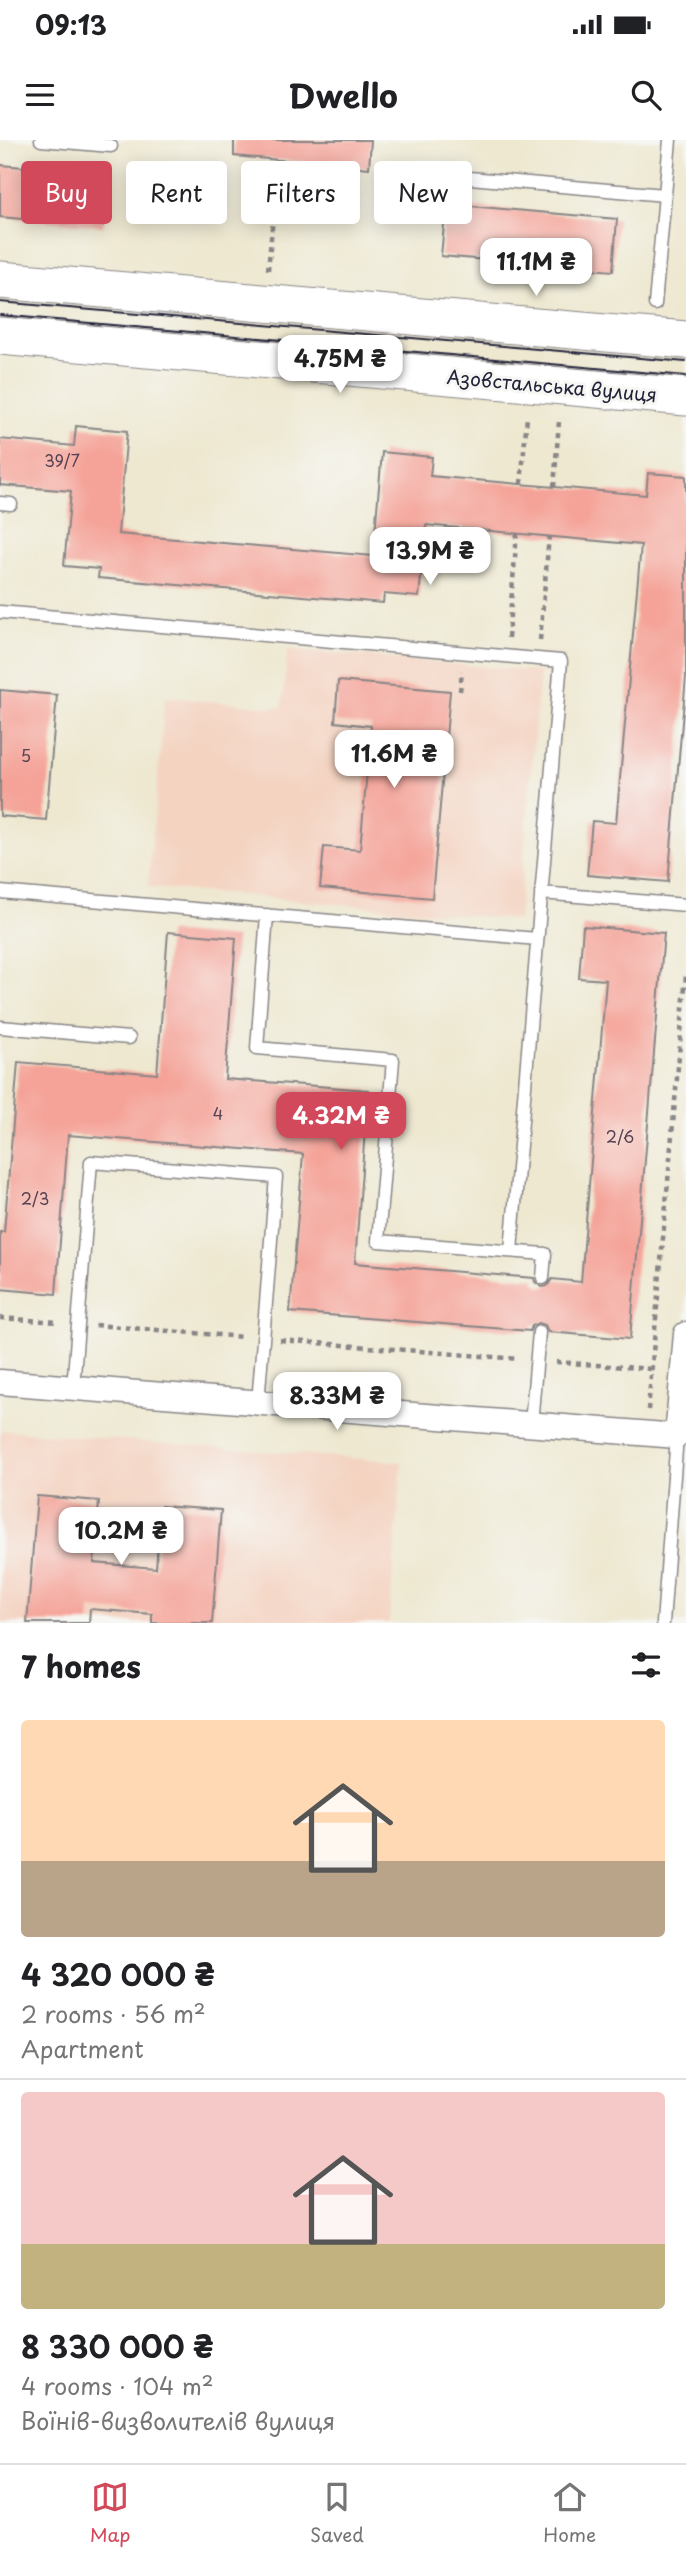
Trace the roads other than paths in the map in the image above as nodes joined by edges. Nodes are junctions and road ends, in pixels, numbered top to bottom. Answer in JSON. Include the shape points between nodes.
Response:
{"nodes":[{"id":1,"x":41,"y":140,"type":"edge"},
{"id":2,"x":670,"y":140,"type":"edge"},
{"id":3,"x":111,"y":146,"type":"dead end"},
{"id":4,"x":472,"y":178,"type":"edge"},
{"id":5,"x":665,"y":195,"type":"junction"},
{"id":6,"x":0,"y":280,"type":"edge"},
{"id":7,"x":655,"y":304,"type":"dead end"},
{"id":8,"x":0,"y":336,"type":"edge"},
{"id":9,"x":686,"y":340,"type":"edge"},
{"id":10,"x":686,"y":397,"type":"edge"},
{"id":11,"x":0,"y":612,"type":"edge"},
{"id":12,"x":0,"y":892,"type":"edge"},
{"id":13,"x":541,"y":893,"type":"junction"},
{"id":14,"x":686,"y":905,"type":"edge"},
{"id":15,"x":267,"y":915,"type":"junction"},
{"id":16,"x":537,"y":939,"type":"junction"},
{"id":17,"x":0,"y":1027,"type":"edge"},
{"id":18,"x":129,"y":1038,"type":"dead end"},
{"id":19,"x":510,"y":1251,"type":"junction"},
{"id":20,"x":543,"y":1278,"type":"dead end"},
{"id":21,"x":539,"y":1332,"type":"dead end"},
{"id":22,"x":686,"y":1334,"type":"edge"},
{"id":23,"x":0,"y":1382,"type":"edge"},
{"id":24,"x":73,"y":1388,"type":"junction"},
{"id":25,"x":258,"y":1403,"type":"junction"},
{"id":26,"x":531,"y":1424,"type":"junction"},
{"id":27,"x":677,"y":1436,"type":"junction"},
{"id":28,"x":663,"y":1623,"type":"edge"}],
"edges":[{"from":1,"to":3,"type":"lane"},
{"from":2,"to":5,"type":"lane"},
{"from":4,"to":5,"type":"lane"},
{"from":5,"to":7,"type":"lane"},
{"from":6,"to":9,"type":"street"},
{"from":8,"to":10,"type":"street","name":"Азовстальська вулиця"},
{"from":11,"to":13,"type":"lane","via":[[561,661]]},
{"from":12,"to":15,"type":"lane"},
{"from":13,"to":14,"type":"lane"},
{"from":13,"to":16,"type":"lane"},
{"from":15,"to":16,"type":"lane"},
{"from":15,"to":19,"type":"lane","via":[[257,1048],[393,1060],[378,1241]]},
{"from":16,"to":19,"type":"lane"},
{"from":17,"to":18,"type":"lane"},
{"from":19,"to":20,"type":"lane","via":[[545,1254]]},
{"from":21,"to":26,"type":"lane"},
{"from":22,"to":27,"type":"street"},
{"from":23,"to":24,"type":"street"},
{"from":24,"to":25,"type":"street"},
{"from":24,"to":25,"type":"lane","via":[[91,1162],[276,1177]]},
{"from":25,"to":26,"type":"street"},
{"from":26,"to":27,"type":"street"},
{"from":27,"to":28,"type":"lane"}]}
